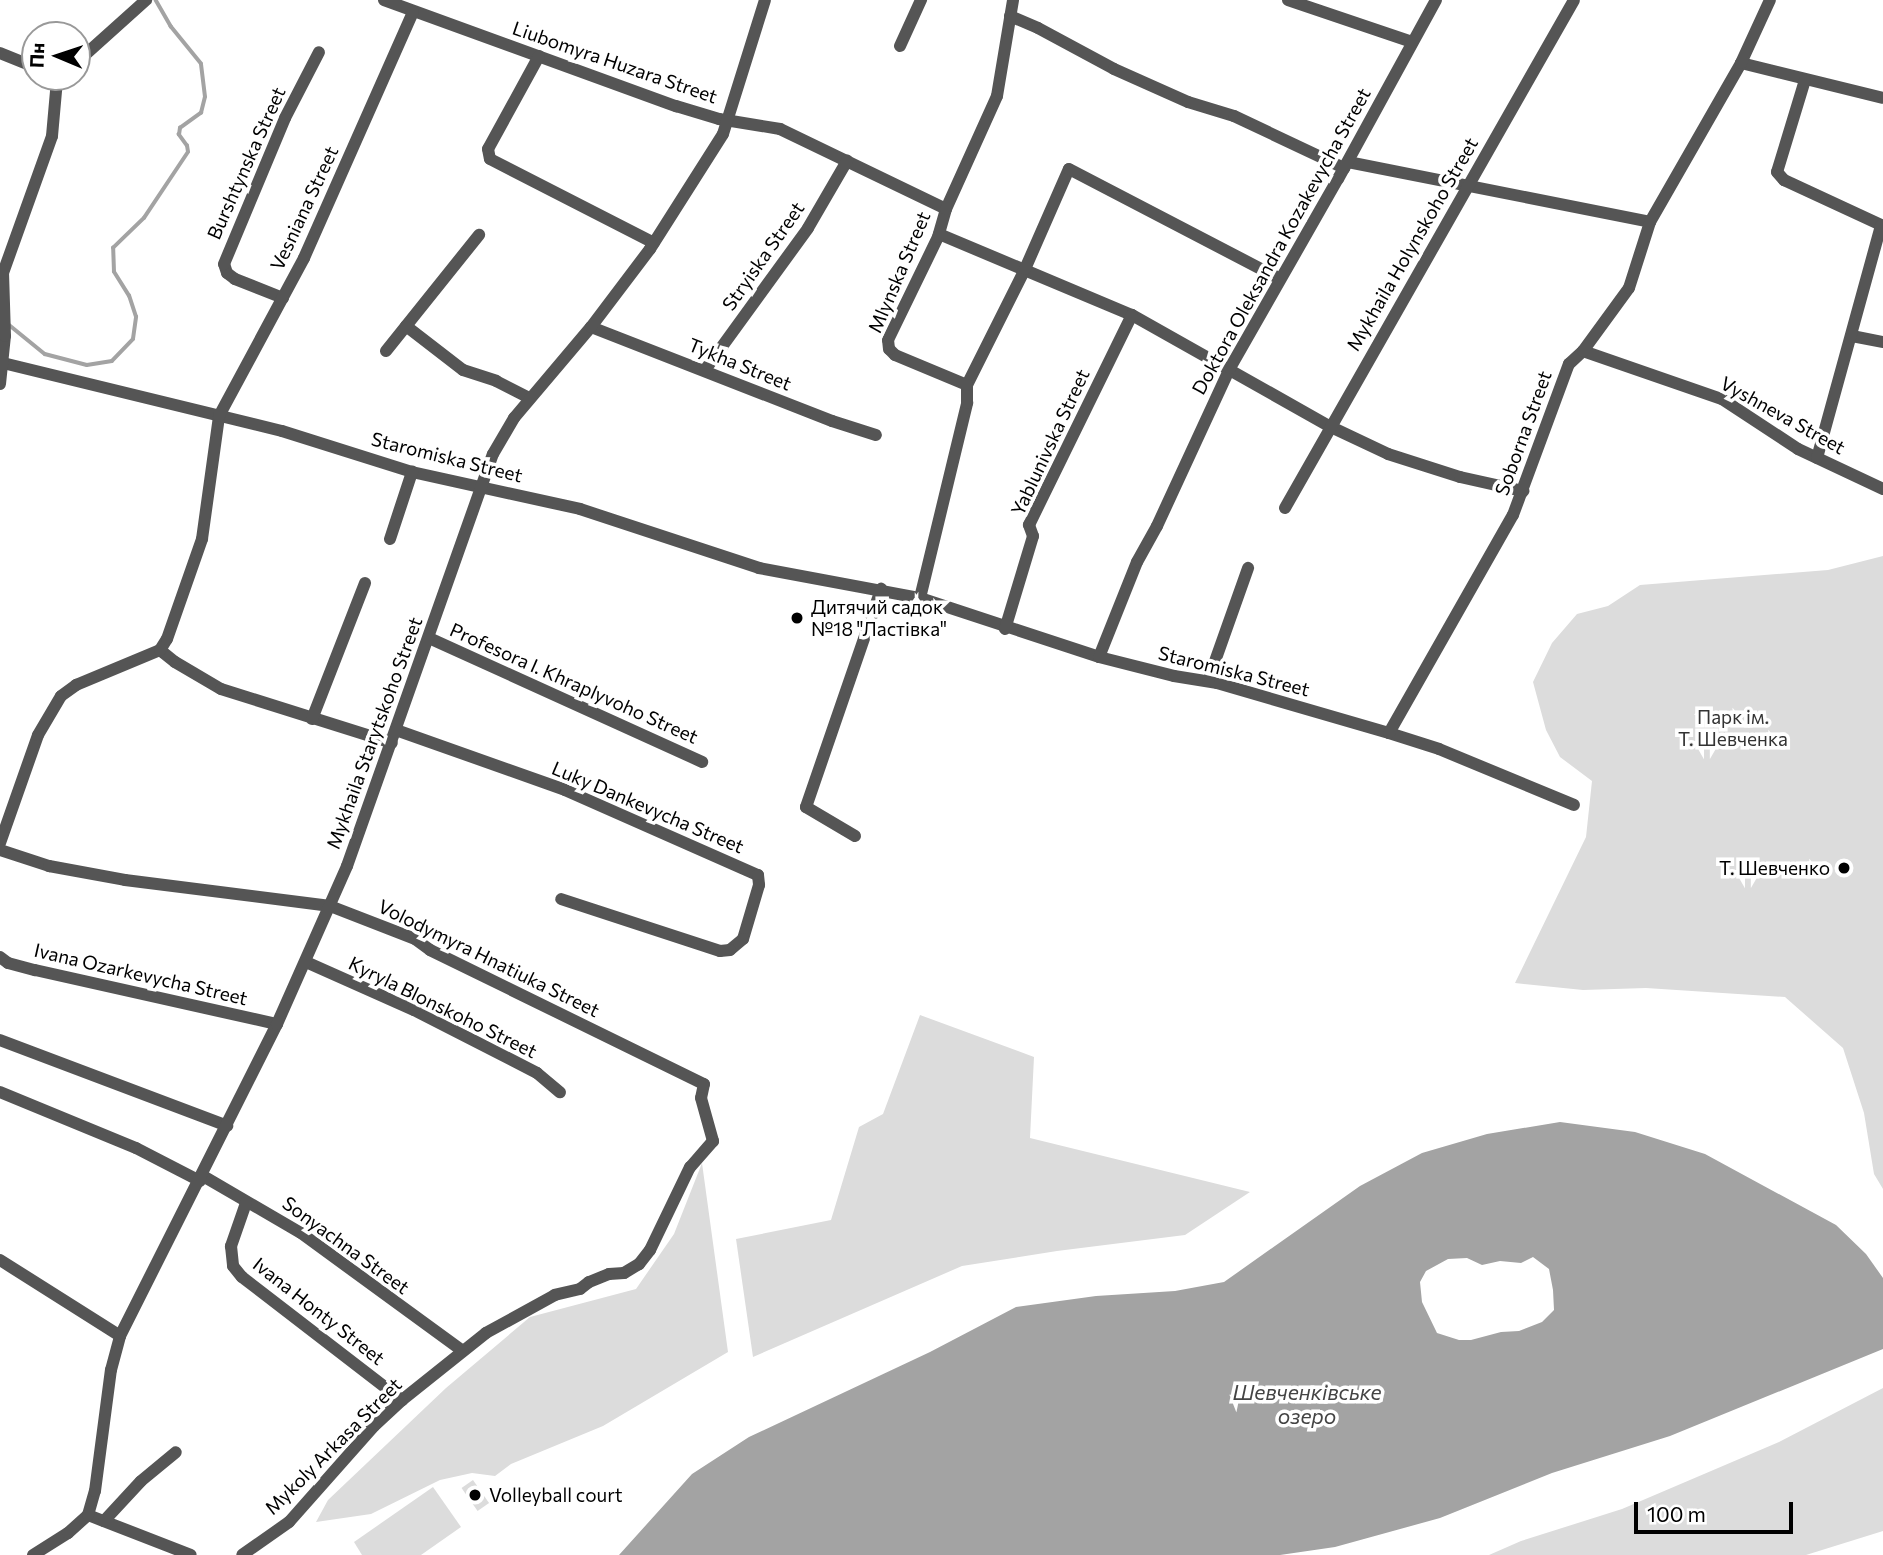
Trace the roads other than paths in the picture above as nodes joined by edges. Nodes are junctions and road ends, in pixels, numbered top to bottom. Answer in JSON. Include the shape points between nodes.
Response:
{"nodes":[{"id":1,"x":384,"y":0,"type":"edge"},
{"id":2,"x":765,"y":0,"type":"edge"},
{"id":3,"x":921,"y":0,"type":"edge"},
{"id":4,"x":1013,"y":0,"type":"edge"},
{"id":5,"x":1288,"y":0,"type":"edge"},
{"id":6,"x":1436,"y":0,"type":"edge"},
{"id":7,"x":1574,"y":0,"type":"edge"},
{"id":8,"x":1770,"y":0,"type":"edge"},
{"id":9,"x":142,"y":2,"type":"edge"},
{"id":10,"x":414,"y":12,"type":"junction"},
{"id":11,"x":1010,"y":16,"type":"junction"},
{"id":12,"x":1412,"y":42,"type":"junction"},
{"id":13,"x":900,"y":46,"type":"dead end"},
{"id":14,"x":91,"y":49,"type":"edge"},
{"id":15,"x":319,"y":52,"type":"dead end"},
{"id":16,"x":0,"y":53,"type":"edge"},
{"id":17,"x":539,"y":55,"type":"junction"},
{"id":18,"x":21,"y":61,"type":"edge"},
{"id":19,"x":1741,"y":63,"type":"junction"},
{"id":20,"x":1805,"y":80,"type":"junction"},
{"id":21,"x":56,"y":91,"type":"edge"},
{"id":22,"x":1883,"y":98,"type":"edge"},
{"id":23,"x":730,"y":121,"type":"junction"},
{"id":24,"x":847,"y":161,"type":"junction"},
{"id":25,"x":1346,"y":165,"type":"junction"},
{"id":26,"x":1467,"y":186,"type":"junction"},
{"id":27,"x":946,"y":209,"type":"junction"},
{"id":28,"x":1650,"y":222,"type":"junction"},
{"id":29,"x":1882,"y":226,"type":"edge"},
{"id":30,"x":939,"y":234,"type":"junction"},
{"id":31,"x":480,"y":235,"type":"dead end"},
{"id":32,"x":654,"y":243,"type":"junction"},
{"id":33,"x":1025,"y":269,"type":"junction"},
{"id":34,"x":1280,"y":279,"type":"junction"},
{"id":35,"x":1,"y":292,"type":"edge"},
{"id":36,"x":283,"y":298,"type":"junction"},
{"id":37,"x":1132,"y":315,"type":"junction"},
{"id":38,"x":406,"y":327,"type":"junction"},
{"id":39,"x":591,"y":327,"type":"junction"},
{"id":40,"x":1852,"y":336,"type":"junction"},
{"id":41,"x":1883,"y":342,"type":"edge"},
{"id":42,"x":386,"y":351,"type":"dead end"},
{"id":43,"x":1583,"y":351,"type":"junction"},
{"id":44,"x":3,"y":363,"type":"junction"},
{"id":45,"x":1230,"y":368,"type":"junction"},
{"id":46,"x":705,"y":370,"type":"junction"},
{"id":47,"x":0,"y":384,"type":"edge"},
{"id":48,"x":967,"y":385,"type":"junction"},
{"id":49,"x":530,"y":398,"type":"junction"},
{"id":50,"x":219,"y":416,"type":"junction"},
{"id":51,"x":1331,"y":427,"type":"junction"},
{"id":52,"x":876,"y":435,"type":"dead end"},
{"id":53,"x":1817,"y":458,"type":"junction"},
{"id":54,"x":412,"y":472,"type":"junction"},
{"id":55,"x":483,"y":488,"type":"junction"},
{"id":56,"x":1883,"y":489,"type":"edge"},
{"id":57,"x":1523,"y":491,"type":"junction"},
{"id":58,"x":1285,"y":508,"type":"dead end"},
{"id":59,"x":390,"y":539,"type":"dead end"},
{"id":60,"x":1248,"y":568,"type":"dead end"},
{"id":61,"x":365,"y":583,"type":"dead end"},
{"id":62,"x":881,"y":589,"type":"junction"},
{"id":63,"x":920,"y":598,"type":"junction"},
{"id":64,"x":1005,"y":629,"type":"junction"},
{"id":65,"x":429,"y":638,"type":"junction"},
{"id":66,"x":160,"y":650,"type":"junction"},
{"id":67,"x":1098,"y":657,"type":"junction"},
{"id":68,"x":1208,"y":681,"type":"junction"},
{"id":69,"x":312,"y":719,"type":"junction"},
{"id":70,"x":1389,"y":733,"type":"junction"},
{"id":71,"x":394,"y":737,"type":"junction"},
{"id":72,"x":702,"y":762,"type":"dead end"},
{"id":73,"x":1574,"y":805,"type":"dead end"},
{"id":74,"x":4,"y":825,"type":"edge"},
{"id":75,"x":855,"y":836,"type":"dead end"},
{"id":76,"x":0,"y":844,"type":"edge"},
{"id":77,"x":0,"y":850,"type":"edge"},
{"id":78,"x":561,"y":899,"type":"dead end"},
{"id":79,"x":330,"y":905,"type":"junction"},
{"id":80,"x":0,"y":957,"type":"edge"},
{"id":81,"x":306,"y":962,"type":"junction"},
{"id":82,"x":277,"y":1024,"type":"junction"},
{"id":83,"x":0,"y":1040,"type":"edge"},
{"id":84,"x":704,"y":1084,"type":"joint"},
{"id":85,"x":0,"y":1092,"type":"edge"},
{"id":86,"x":560,"y":1092,"type":"dead end"},
{"id":87,"x":227,"y":1126,"type":"junction"},
{"id":88,"x":201,"y":1178,"type":"junction"},
{"id":89,"x":246,"y":1203,"type":"junction"},
{"id":90,"x":0,"y":1259,"type":"edge"},
{"id":91,"x":120,"y":1336,"type":"junction"},
{"id":92,"x":463,"y":1351,"type":"junction"},
{"id":93,"x":402,"y":1400,"type":"junction"},
{"id":94,"x":176,"y":1452,"type":"dead end"},
{"id":95,"x":88,"y":1515,"type":"junction"},
{"id":96,"x":104,"y":1521,"type":"junction"},
{"id":97,"x":33,"y":1555,"type":"edge"},
{"id":98,"x":191,"y":1555,"type":"edge"},
{"id":99,"x":242,"y":1555,"type":"edge"}],
"edges":[{"from":1,"to":10,"type":"street","name":"Liubomyra Huzara Street"},
{"from":2,"to":23,"type":"street","name":"Mykhaila Starytskoho Street"},
{"from":3,"to":13,"type":"street"},
{"from":4,"to":11,"type":"street","name":"Mlynska Street"},
{"from":5,"to":12,"type":"street"},
{"from":6,"to":12,"type":"street","name":"Doktora Oleksandra Kozakevycha Street"},
{"from":7,"to":26,"type":"street","name":"Mykhaila Holynskoho Street"},
{"from":8,"to":19,"type":"street","name":"Soborna Street"},
{"from":9,"to":14,"type":"street"},
{"from":10,"to":17,"type":"street","name":"Liubomyra Huzara Street"},
{"from":10,"to":36,"type":"street","name":"Vesniana Street"},
{"from":11,"to":25,"type":"street","via":[[1188,102],[1234,116]]},
{"from":11,"to":27,"type":"street","name":"Mlynska Street","via":[[997,96]]},
{"from":12,"to":25,"type":"street","name":"Doktora Oleksandra Kozakevycha Street"},
{"from":15,"to":36,"type":"street","name":"Burshtynska Street","via":[[285,118],[224,264],[235,279]]},
{"from":16,"to":18,"type":"street"},
{"from":17,"to":23,"type":"street","name":"Liubomyra Huzara Street","via":[[626,90]]},
{"from":17,"to":32,"type":"street","via":[[488,149],[490,159]]},
{"from":19,"to":20,"type":"street"},
{"from":19,"to":28,"type":"street","name":"Soborna Street"},
{"from":20,"to":22,"type":"street"},
{"from":20,"to":29,"type":"street","via":[[1777,172]]},
{"from":21,"to":35,"type":"street","via":[[52,136],[3,273]]},
{"from":23,"to":24,"type":"street","name":"Liubomyra Huzara Street","via":[[771,125]]},
{"from":23,"to":32,"type":"street","name":"Mykhaila Starytskoho Street"},
{"from":24,"to":27,"type":"street","name":"Liubomyra Huzara Street"},
{"from":24,"to":46,"type":"street","name":"Stryiska Street","via":[[808,228]]},
{"from":25,"to":26,"type":"street"},
{"from":25,"to":34,"type":"street","name":"Doktora Oleksandra Kozakevycha Street"},
{"from":26,"to":28,"type":"street"},
{"from":26,"to":51,"type":"street","name":"Mykhaila Holynskoho Street"},
{"from":27,"to":30,"type":"street","name":"Mlynska Street"},
{"from":28,"to":43,"type":"street","name":"Soborna Street","via":[[1629,288]]},
{"from":29,"to":40,"type":"street"},
{"from":30,"to":33,"type":"street"},
{"from":30,"to":48,"type":"street","name":"Mlynska Street","via":[[888,346],[895,355]]},
{"from":31,"to":38,"type":"street"},
{"from":32,"to":39,"type":"street","name":"Mykhaila Starytskoho Street"},
{"from":33,"to":34,"type":"street","via":[[1069,169]]},
{"from":33,"to":37,"type":"street"},
{"from":33,"to":48,"type":"street"},
{"from":34,"to":45,"type":"street","name":"Doktora Oleksandra Kozakevycha Street"},
{"from":35,"to":44,"type":"street"},
{"from":36,"to":50,"type":"street","name":"Vesniana Street"},
{"from":37,"to":45,"type":"street"},
{"from":37,"to":64,"type":"street","name":"Yablunivska Street","via":[[1029,525],[1033,536]]},
{"from":38,"to":42,"type":"street"},
{"from":38,"to":49,"type":"street","via":[[466,372]]},
{"from":39,"to":46,"type":"street","name":"Tykha Street"},
{"from":39,"to":49,"type":"street","name":"Mykhaila Starytskoho Street"},
{"from":40,"to":41,"type":"street"},
{"from":40,"to":53,"type":"street"},
{"from":43,"to":53,"type":"street","name":"Vyshneva Street","via":[[1722,399]]},
{"from":43,"to":57,"type":"street","name":"Soborna Street","via":[[1569,364]]},
{"from":44,"to":47,"type":"street"},
{"from":44,"to":50,"type":"street","name":"Staromiska Street"},
{"from":45,"to":51,"type":"street"},
{"from":45,"to":67,"type":"street","name":"Doktora Oleksandra Kozakevycha Street","via":[[1137,562]]},
{"from":46,"to":52,"type":"street","name":"Tykha Street"},
{"from":48,"to":63,"type":"street","via":[[967,403]]},
{"from":49,"to":55,"type":"street","name":"Mykhaila Starytskoho Street","via":[[501,438]]},
{"from":50,"to":54,"type":"street","name":"Staromiska Street"},
{"from":50,"to":66,"type":"street","via":[[202,539]]},
{"from":51,"to":57,"type":"street","via":[[1388,454]]},
{"from":51,"to":58,"type":"street","name":"Mykhaila Holynskoho Street"},
{"from":53,"to":56,"type":"street","name":"Vyshneva Street"},
{"from":54,"to":55,"type":"street","name":"Staromiska Street"},
{"from":54,"to":59,"type":"street"},
{"from":55,"to":62,"type":"street","name":"Staromiska Street","via":[[580,509],[759,568]]},
{"from":55,"to":65,"type":"street","name":"Mykhaila Starytskoho Street"},
{"from":57,"to":70,"type":"street","name":"Soborna Street"},
{"from":60,"to":68,"type":"street"},
{"from":61,"to":69,"type":"street"},
{"from":62,"to":63,"type":"street","name":"Staromiska Street"},
{"from":62,"to":75,"type":"street","via":[[806,807]]},
{"from":63,"to":64,"type":"street","name":"Staromiska Street"},
{"from":64,"to":67,"type":"street","name":"Staromiska Street"},
{"from":65,"to":71,"type":"street","name":"Mykhaila Starytskoho Street"},
{"from":65,"to":72,"type":"street","name":"Profesora I. Khraplyvoho Street"},
{"from":66,"to":69,"type":"street","name":"Luky Dankevycha Street","via":[[221,688]]},
{"from":66,"to":74,"type":"street","via":[[87,679],[61,696],[38,735]]},
{"from":67,"to":68,"type":"street","name":"Staromiska Street"},
{"from":68,"to":70,"type":"street","name":"Staromiska Street"},
{"from":69,"to":71,"type":"street","name":"Luky Dankevycha Street"},
{"from":70,"to":73,"type":"street","name":"Staromiska Street"},
{"from":71,"to":78,"type":"street","name":"Luky Dankevycha Street","via":[[565,790],[758,876],[759,885],[744,939],[730,950],[720,951]]},
{"from":71,"to":79,"type":"street","name":"Mykhaila Starytskoho Street"},
{"from":74,"to":76,"type":"street"},
{"from":77,"to":79,"type":"street","name":"Volodymyra Hnatiuka Street","via":[[49,866],[125,880]]},
{"from":79,"to":81,"type":"street","name":"Mykhaila Starytskoho Street"},
{"from":79,"to":84,"type":"street","name":"Volodymyra Hnatiuka Street","via":[[415,939]]},
{"from":80,"to":82,"type":"street","name":"Ivana Ozarkevycha Street","via":[[35,971]]},
{"from":81,"to":82,"type":"street","name":"Mykhaila Starytskoho Street"},
{"from":81,"to":86,"type":"street","name":"Kyryla Blonskoho Street","via":[[414,1010],[537,1073]]},
{"from":82,"to":87,"type":"street","name":"Mykhaila Starytskoho Street"},
{"from":83,"to":87,"type":"street"},
{"from":84,"to":92,"type":"street","name":"Mykoly Arkasa Street","via":[[701,1098],[713,1141],[690,1167],[639,1264],[555,1295]]},
{"from":85,"to":88,"type":"street","name":"Sonyachna Street"},
{"from":87,"to":88,"type":"street","name":"Mykhaila Starytskoho Street"},
{"from":88,"to":89,"type":"street","name":"Sonyachna Street"},
{"from":88,"to":91,"type":"street","name":"Mykhaila Starytskoho Street"},
{"from":89,"to":92,"type":"street","name":"Sonyachna Street","via":[[301,1233]]},
{"from":89,"to":93,"type":"street","name":"Ivana Honty Street","via":[[230,1252],[237,1272]]},
{"from":90,"to":91,"type":"street"},
{"from":91,"to":95,"type":"street","name":"Mykhaila Starytskoho Street"},
{"from":92,"to":93,"type":"street","name":"Mykoly Arkasa Street"},
{"from":93,"to":99,"type":"street","name":"Mykoly Arkasa Street","via":[[289,1522]]},
{"from":94,"to":96,"type":"street"},
{"from":95,"to":96,"type":"street"},
{"from":95,"to":97,"type":"street","via":[[68,1534]]},
{"from":96,"to":98,"type":"street"}]}
